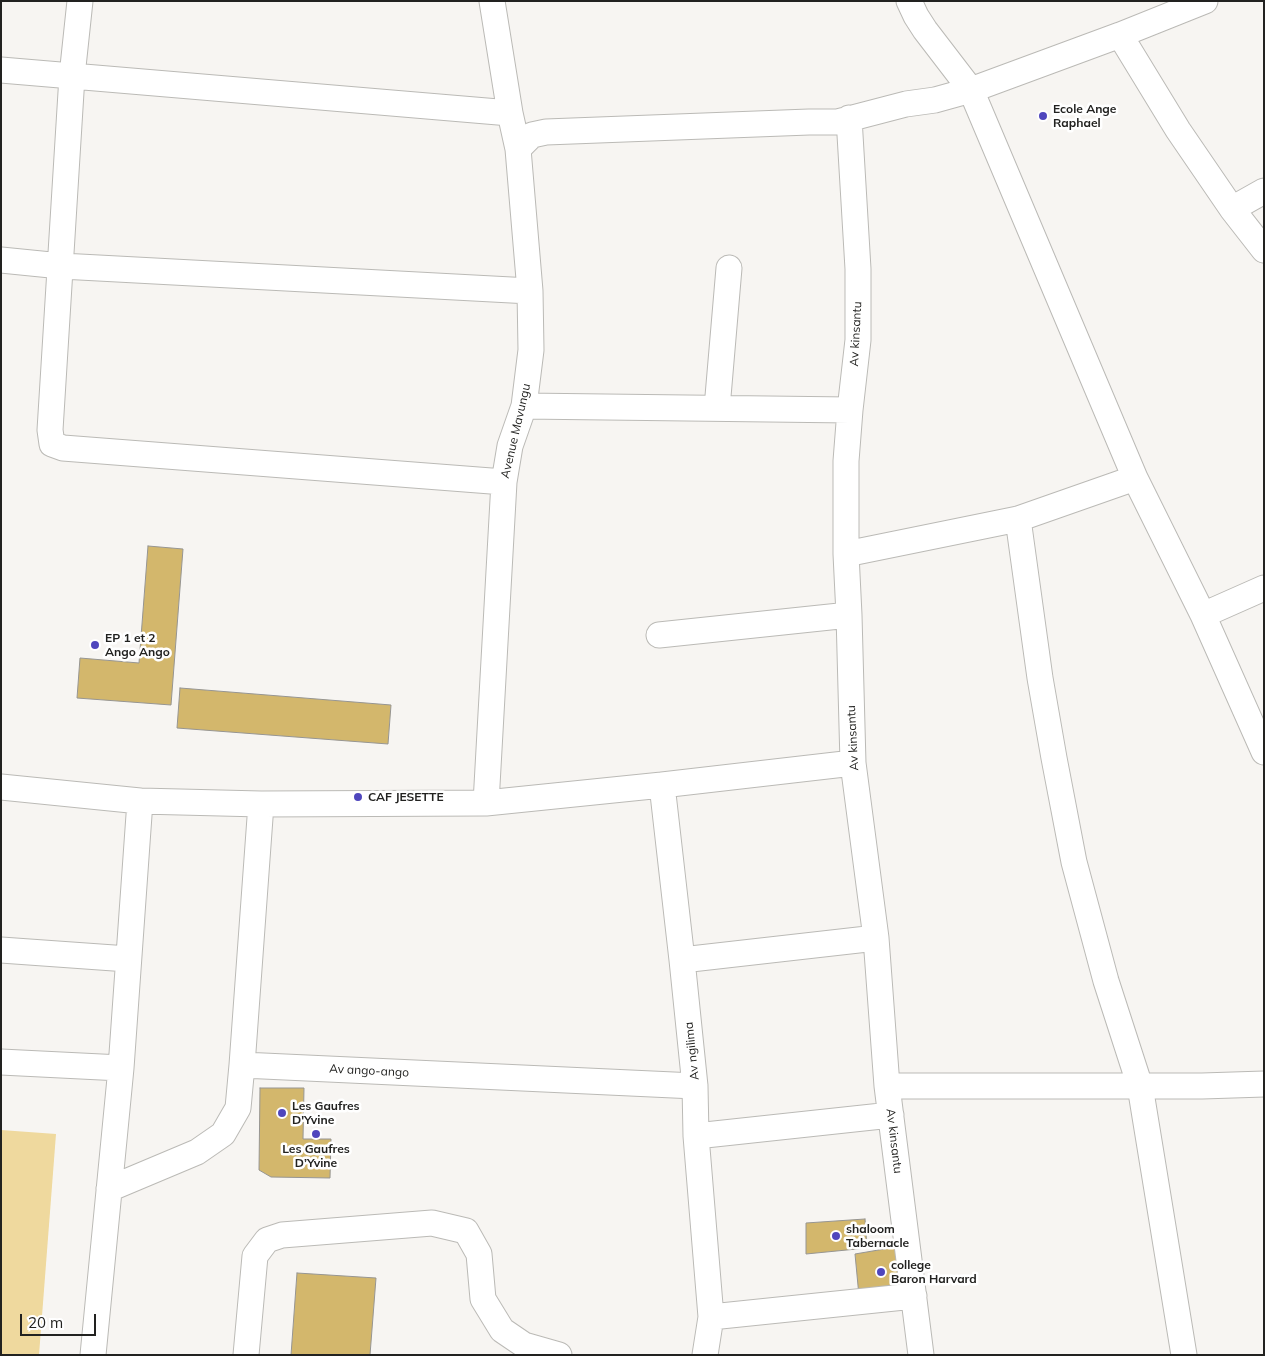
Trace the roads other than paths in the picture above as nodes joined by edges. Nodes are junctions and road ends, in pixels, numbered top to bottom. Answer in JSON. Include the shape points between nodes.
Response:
{"nodes":[{"id":1,"x":80,"y":1,"type":"edge"},
{"id":2,"x":492,"y":1,"type":"edge"},
{"id":3,"x":909,"y":1,"type":"edge"},
{"id":4,"x":1205,"y":1,"type":"edge"},
{"id":5,"x":1120,"y":35,"type":"junction"},
{"id":6,"x":1,"y":70,"type":"edge"},
{"id":7,"x":72,"y":76,"type":"junction"},
{"id":8,"x":972,"y":90,"type":"junction"},
{"id":9,"x":510,"y":113,"type":"junction"},
{"id":10,"x":849,"y":118,"type":"junction"},
{"id":11,"x":518,"y":149,"type":"junction"},
{"id":12,"x":1264,"y":191,"type":"edge"},
{"id":13,"x":1232,"y":209,"type":"junction"},
{"id":14,"x":1264,"y":250,"type":"edge"},
{"id":15,"x":1,"y":260,"type":"edge"},
{"id":16,"x":61,"y":266,"type":"junction"},
{"id":17,"x":729,"y":268,"type":"dead end"},
{"id":18,"x":530,"y":291,"type":"junction"},
{"id":19,"x":524,"y":406,"type":"junction"},
{"id":20,"x":718,"y":408,"type":"junction"},
{"id":21,"x":850,"y":410,"type":"junction"},
{"id":22,"x":1134,"y":478,"type":"junction"},
{"id":23,"x":504,"y":482,"type":"junction"},
{"id":24,"x":1018,"y":519,"type":"junction"},
{"id":25,"x":846,"y":554,"type":"junction"},
{"id":26,"x":1264,"y":588,"type":"edge"},
{"id":27,"x":1204,"y":615,"type":"junction"},
{"id":28,"x":849,"y":616,"type":"junction"},
{"id":29,"x":659,"y":635,"type":"dead end"},
{"id":30,"x":1264,"y":752,"type":"edge"},
{"id":31,"x":853,"y":763,"type":"junction"},
{"id":32,"x":662,"y":785,"type":"junction"},
{"id":33,"x":1,"y":787,"type":"edge"},
{"id":34,"x":140,"y":801,"type":"junction"},
{"id":35,"x":486,"y":803,"type":"junction"},
{"id":36,"x":261,"y":804,"type":"junction"},
{"id":37,"x":876,"y":938,"type":"junction"},
{"id":38,"x":1,"y":950,"type":"edge"},
{"id":39,"x":128,"y":958,"type":"junction"},
{"id":40,"x":682,"y":960,"type":"junction"},
{"id":41,"x":1,"y":1062,"type":"edge"},
{"id":42,"x":242,"y":1065,"type":"junction"},
{"id":43,"x":121,"y":1068,"type":"junction"},
{"id":44,"x":1264,"y":1084,"type":"edge"},
{"id":45,"x":695,"y":1086,"type":"junction"},
{"id":46,"x":887,"y":1086,"type":"junction"},
{"id":47,"x":1140,"y":1086,"type":"junction"},
{"id":48,"x":891,"y":1115,"type":"junction"},
{"id":49,"x":696,"y":1136,"type":"junction"},
{"id":50,"x":109,"y":1188,"type":"junction"},
{"id":51,"x":914,"y":1296,"type":"junction"},
{"id":52,"x":710,"y":1317,"type":"junction"},
{"id":53,"x":93,"y":1355,"type":"edge"},
{"id":54,"x":246,"y":1355,"type":"edge"},
{"id":55,"x":559,"y":1355,"type":"edge"},
{"id":56,"x":705,"y":1355,"type":"edge"},
{"id":57,"x":921,"y":1355,"type":"edge"},
{"id":58,"x":1184,"y":1355,"type":"edge"}],
"edges":[{"from":1,"to":7,"type":"street"},
{"from":2,"to":9,"type":"street","name":"Avenue Mavungu"},
{"from":3,"to":8,"type":"street","via":[[925,30]]},
{"from":4,"to":5,"type":"street"},
{"from":5,"to":8,"type":"street"},
{"from":5,"to":13,"type":"street","via":[[1178,130]]},
{"from":6,"to":7,"type":"street"},
{"from":7,"to":9,"type":"street"},
{"from":7,"to":16,"type":"street"},
{"from":8,"to":10,"type":"street"},
{"from":8,"to":22,"type":"street"},
{"from":9,"to":11,"type":"street","name":"Avenue Mavungu"},
{"from":10,"to":11,"type":"street","via":[[837,122],[546,132],[532,135]]},
{"from":10,"to":21,"type":"street","name":"Av kinsantu","via":[[858,269],[858,340]]},
{"from":11,"to":18,"type":"street","name":"Avenue Mavungu"},
{"from":12,"to":13,"type":"street"},
{"from":13,"to":14,"type":"street"},
{"from":15,"to":16,"type":"street"},
{"from":16,"to":18,"type":"street"},
{"from":16,"to":23,"type":"street","via":[[50,430],[52,444],[73,449]]},
{"from":17,"to":20,"type":"street"},
{"from":18,"to":19,"type":"street","name":"Avenue Mavungu","via":[[531,350]]},
{"from":19,"to":20,"type":"street"},
{"from":19,"to":23,"type":"street","name":"Avenue Mavungu","via":[[510,446]]},
{"from":20,"to":21,"type":"street"},
{"from":21,"to":25,"type":"street","name":"Av kinsantu","via":[[846,461]]},
{"from":22,"to":24,"type":"street"},
{"from":22,"to":27,"type":"street"},
{"from":23,"to":35,"type":"street","name":"Avenue Mavungu"},
{"from":24,"to":25,"type":"street"},
{"from":24,"to":47,"type":"street","via":[[1040,678],[1074,862],[1106,981]]},
{"from":25,"to":28,"type":"street","name":"Av kinsantu"},
{"from":26,"to":27,"type":"street"},
{"from":27,"to":30,"type":"street"},
{"from":28,"to":29,"type":"street"},
{"from":28,"to":31,"type":"street","name":"Av kinsantu"},
{"from":31,"to":32,"type":"street"},
{"from":31,"to":37,"type":"street","name":"Av kinsantu"},
{"from":32,"to":35,"type":"street"},
{"from":32,"to":40,"type":"street","name":"Av ngilima"},
{"from":33,"to":34,"type":"street"},
{"from":34,"to":36,"type":"street"},
{"from":34,"to":39,"type":"street"},
{"from":35,"to":36,"type":"street"},
{"from":36,"to":42,"type":"street"},
{"from":37,"to":40,"type":"street"},
{"from":37,"to":46,"type":"street","name":"Av kinsantu"},
{"from":38,"to":39,"type":"street"},
{"from":39,"to":43,"type":"street"},
{"from":40,"to":45,"type":"street","name":"Av ngilima"},
{"from":41,"to":43,"type":"street"},
{"from":42,"to":45,"type":"street","name":"Av ango-ango"},
{"from":42,"to":50,"type":"street","via":[[238,1108],[223,1134],[198,1152]]},
{"from":43,"to":50,"type":"street"},
{"from":44,"to":47,"type":"street"},
{"from":45,"to":49,"type":"street","name":"Av ngilima"},
{"from":46,"to":47,"type":"street"},
{"from":46,"to":48,"type":"street","name":"Av kinsantu"},
{"from":47,"to":58,"type":"street"},
{"from":48,"to":49,"type":"street"},
{"from":48,"to":51,"type":"street","name":"Av kinsantu"},
{"from":49,"to":52,"type":"street","name":"Av ngilima"},
{"from":50,"to":53,"type":"street"},
{"from":51,"to":52,"type":"street"},
{"from":51,"to":57,"type":"street","name":"Av kinsantu"},
{"from":52,"to":56,"type":"street","name":"Av ngilima"},
{"from":54,"to":55,"type":"street","via":[[255,1256],[267,1240],[282,1235],[432,1223],[466,1231],[479,1254],[484,1300],[502,1330],[524,1345]]}]}
